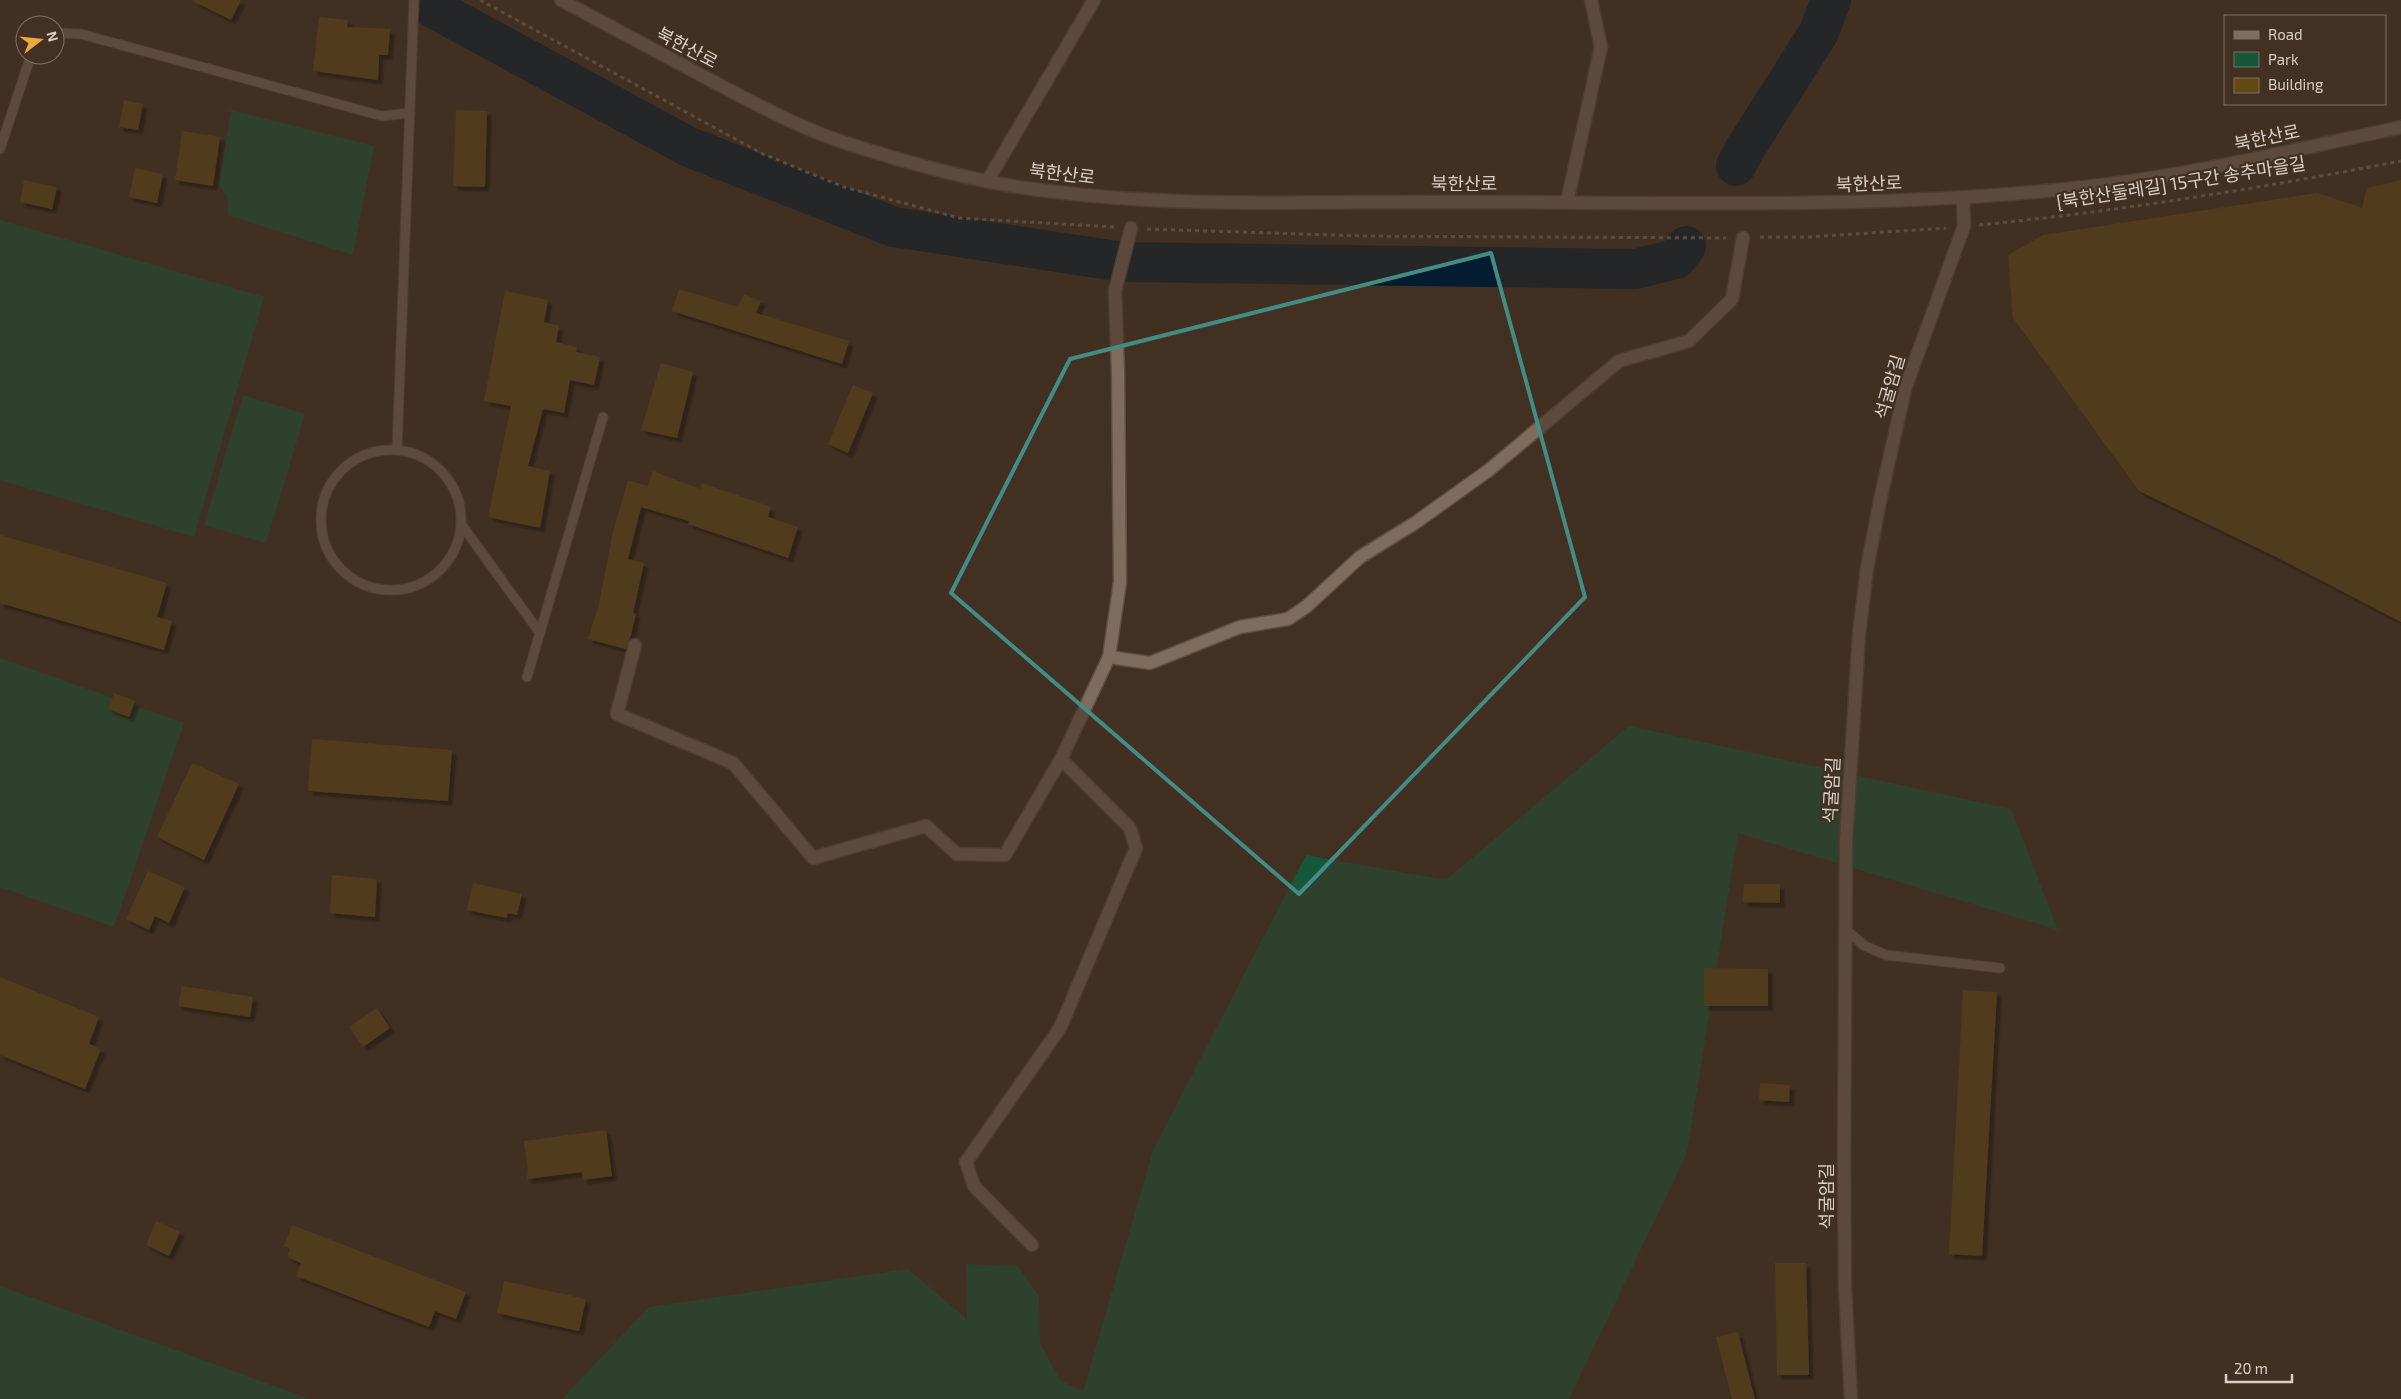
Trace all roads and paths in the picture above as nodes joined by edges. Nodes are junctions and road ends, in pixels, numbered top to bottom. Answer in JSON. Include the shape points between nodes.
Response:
{"nodes":[{"id":1,"x":414,"y":0,"type":"edge"},
{"id":2,"x":561,"y":0,"type":"edge"},
{"id":3,"x":1094,"y":0,"type":"edge"},
{"id":4,"x":1591,"y":0,"type":"edge"},
{"id":5,"x":65,"y":33,"type":"edge"},
{"id":6,"x":28,"y":65,"type":"edge"},
{"id":7,"x":410,"y":113,"type":"junction"},
{"id":8,"x":2401,"y":127,"type":"edge"},
{"id":9,"x":0,"y":149,"type":"edge"},
{"id":10,"x":2401,"y":161,"type":"edge"},
{"id":11,"x":988,"y":180,"type":"junction"},
{"id":12,"x":1963,"y":198,"type":"junction"},
{"id":13,"x":1567,"y":202,"type":"junction"},
{"id":14,"x":1964,"y":226,"type":"junction"},
{"id":15,"x":1131,"y":229,"type":"dead end"},
{"id":16,"x":1743,"y":238,"type":"dead end"},
{"id":17,"x":603,"y":417,"type":"dead end"},
{"id":18,"x":396,"y":450,"type":"junction"},
{"id":19,"x":461,"y":524,"type":"junction"},
{"id":20,"x":540,"y":633,"type":"junction"},
{"id":21,"x":635,"y":645,"type":"dead end"},
{"id":22,"x":1109,"y":657,"type":"junction"},
{"id":23,"x":527,"y":677,"type":"dead end"},
{"id":24,"x":1061,"y":759,"type":"junction"},
{"id":25,"x":1846,"y":930,"type":"junction"},
{"id":26,"x":2000,"y":968,"type":"dead end"},
{"id":27,"x":1032,"y":1244,"type":"dead end"},
{"id":28,"x":1851,"y":1399,"type":"edge"}],
"edges":[{"from":1,"to":7,"type":"lane"},
{"from":2,"to":11,"type":"street","name":"북한산로","via":[[807,128],[847,144]]},
{"from":3,"to":11,"type":"street"},
{"from":4,"to":13,"type":"street","via":[[1601,48]]},
{"from":5,"to":7,"type":"lane","via":[[81,34],[382,116]]},
{"from":6,"to":9,"type":"lane"},
{"from":7,"to":18,"type":"lane"},
{"from":8,"to":12,"type":"street","name":"북한산로","via":[[2159,176],[2080,188]]},
{"from":10,"to":14,"type":"path","name":"[북한산둘레길] 15구간 송추마을길","via":[[2102,211]]},
{"from":11,"to":13,"type":"street","name":"북한산로","via":[[1090,196],[1193,201]]},
{"from":12,"to":13,"type":"street","name":"북한산로","via":[[1732,204]]},
{"from":12,"to":14,"type":"street","name":"석굴암길"},
{"from":14,"to":25,"type":"street","name":"석굴암길","via":[[1905,389],[1867,568],[1859,634],[1846,841]]},
{"from":15,"to":22,"type":"street","via":[[1115,290],[1120,582]]},
{"from":16,"to":22,"type":"street","via":[[1732,300],[1688,341],[1619,361],[1489,470],[1415,523],[1360,557],[1307,606],[1288,619],[1240,626],[1150,663]]},
{"from":17,"to":20,"type":"lane"},
{"from":18,"to":19,"type":"lane","via":[[419,455],[438,468],[451,484],[459,504]]},
{"from":18,"to":19,"type":"lane","via":[[373,451],[352,461],[335,476],[324,497],[320,520],[324,543],[336,563],[353,579],[372,588],[413,587],[446,563],[456,545]]},
{"from":19,"to":20,"type":"lane"},
{"from":20,"to":23,"type":"lane"},
{"from":21,"to":24,"type":"street","via":[[617,714],[733,762],[814,858],[926,826],[956,854],[1005,855]]},
{"from":22,"to":24,"type":"street"},
{"from":24,"to":27,"type":"street","via":[[1130,828],[1136,848],[1060,1028],[966,1162],[974,1186]]},
{"from":25,"to":26,"type":"lane","via":[[1865,946],[1886,955]]},
{"from":25,"to":28,"type":"street","name":"석굴암길","via":[[1845,1277]]}]}
